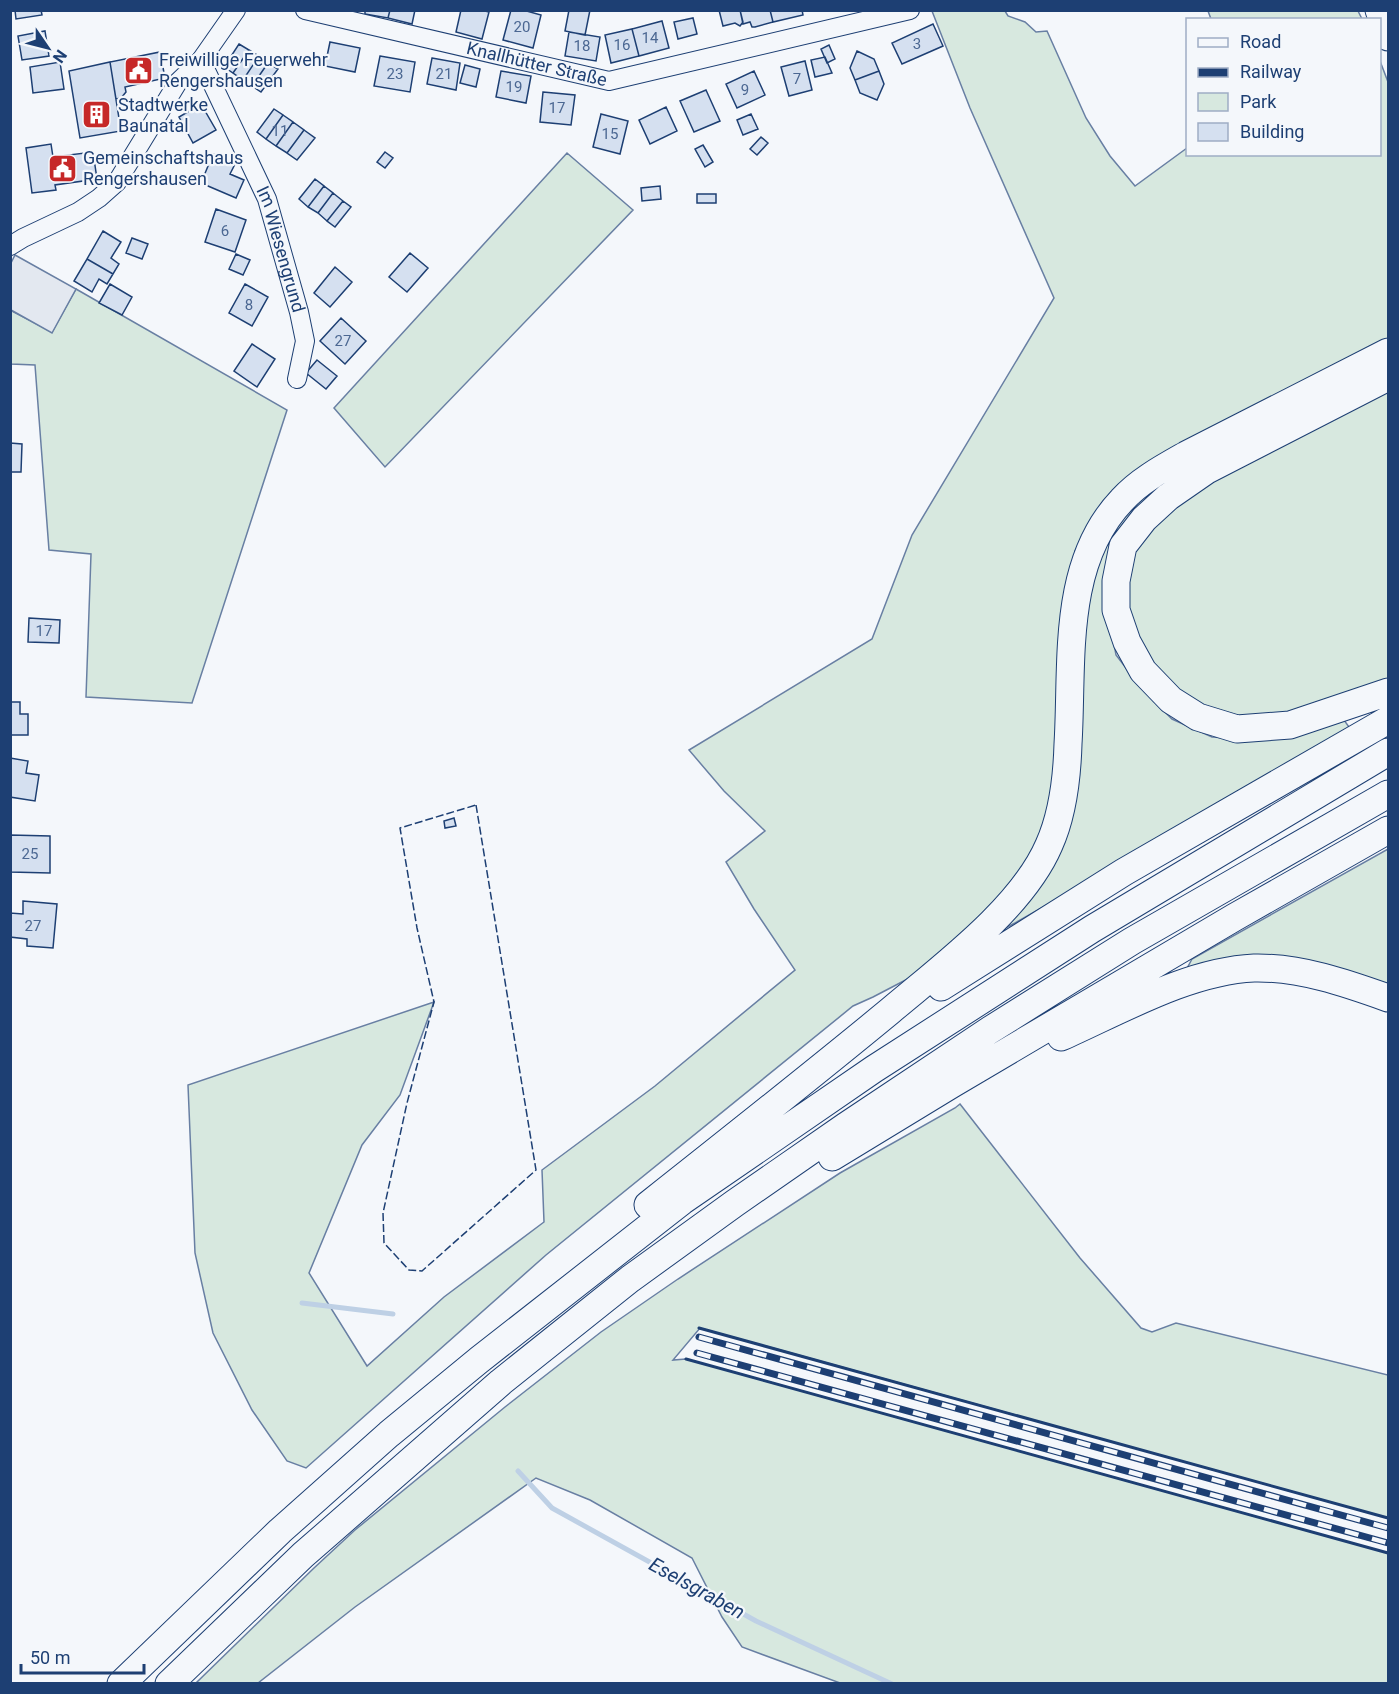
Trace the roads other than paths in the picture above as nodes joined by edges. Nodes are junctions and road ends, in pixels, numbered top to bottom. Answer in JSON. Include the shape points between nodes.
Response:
{"nodes":[{"id":1,"x":236,"y":10,"type":"edge"},
{"id":2,"x":305,"y":10,"type":"edge"},
{"id":3,"x":910,"y":10,"type":"edge"},
{"id":4,"x":201,"y":60,"type":"junction"},
{"id":5,"x":10,"y":246,"type":"edge"},
{"id":6,"x":1389,"y":352,"type":"edge"},
{"id":7,"x":1389,"y":377,"type":"edge"},
{"id":8,"x":297,"y":379,"type":"dead end"},
{"id":9,"x":1389,"y":692,"type":"edge"},
{"id":10,"x":1389,"y":720,"type":"edge"},
{"id":11,"x":1389,"y":752,"type":"edge"},
{"id":12,"x":1389,"y":794,"type":"edge"},
{"id":13,"x":1389,"y":830,"type":"edge"},
{"id":14,"x":1389,"y":998,"type":"edge"},
{"id":15,"x":830,"y":1060,"type":"junction"},
{"id":16,"x":952,"y":1084,"type":"junction"},
{"id":17,"x":479,"y":1360,"type":"junction"},
{"id":18,"x":501,"y":1382,"type":"junction"},
{"id":19,"x":121,"y":1683,"type":"edge"},
{"id":20,"x":170,"y":1683,"type":"edge"}],
"edges":[{"from":1,"to":4,"type":"street"},
{"from":2,"to":3,"type":"street","name":"Knallhütter Straße","via":[[609,81]]},
{"from":4,"to":5,"type":"street","via":[[178,82],[117,182],[78,212]]},
{"from":4,"to":8,"type":"street","name":"Im Wiesengrund","via":[[267,199],[304,341]]},
{"from":6,"to":15,"type":"highway","via":[[1155,472],[1122,500],[1101,527],[1085,561],[1076,594],[1067,772],[1049,845],[1031,877],[999,915]]},
{"from":7,"to":9,"type":"highway","via":[[1207,470],[1168,496],[1123,546],[1116,581],[1116,610],[1143,671],[1171,700],[1207,720],[1237,729],[1290,724]]},
{"from":10,"to":15,"type":"highway","via":[[1124,872]]},
{"from":11,"to":17,"type":"highway","via":[[1092,928],[874,1069],[682,1201]]},
{"from":12,"to":18,"type":"highway","via":[[1132,941],[990,1030],[735,1203],[630,1279]]},
{"from":13,"to":16,"type":"highway"},
{"from":14,"to":16,"type":"highway","via":[[1344,982],[1288,970],[1228,970],[1129,1005]]},
{"from":15,"to":17,"type":"highway","via":[[588,1253]]},
{"from":16,"to":18,"type":"highway","via":[[805,1175],[556,1349]]},
{"from":17,"to":19,"type":"highway","via":[[280,1531]]},
{"from":18,"to":20,"type":"highway","via":[[303,1556]]}]}
